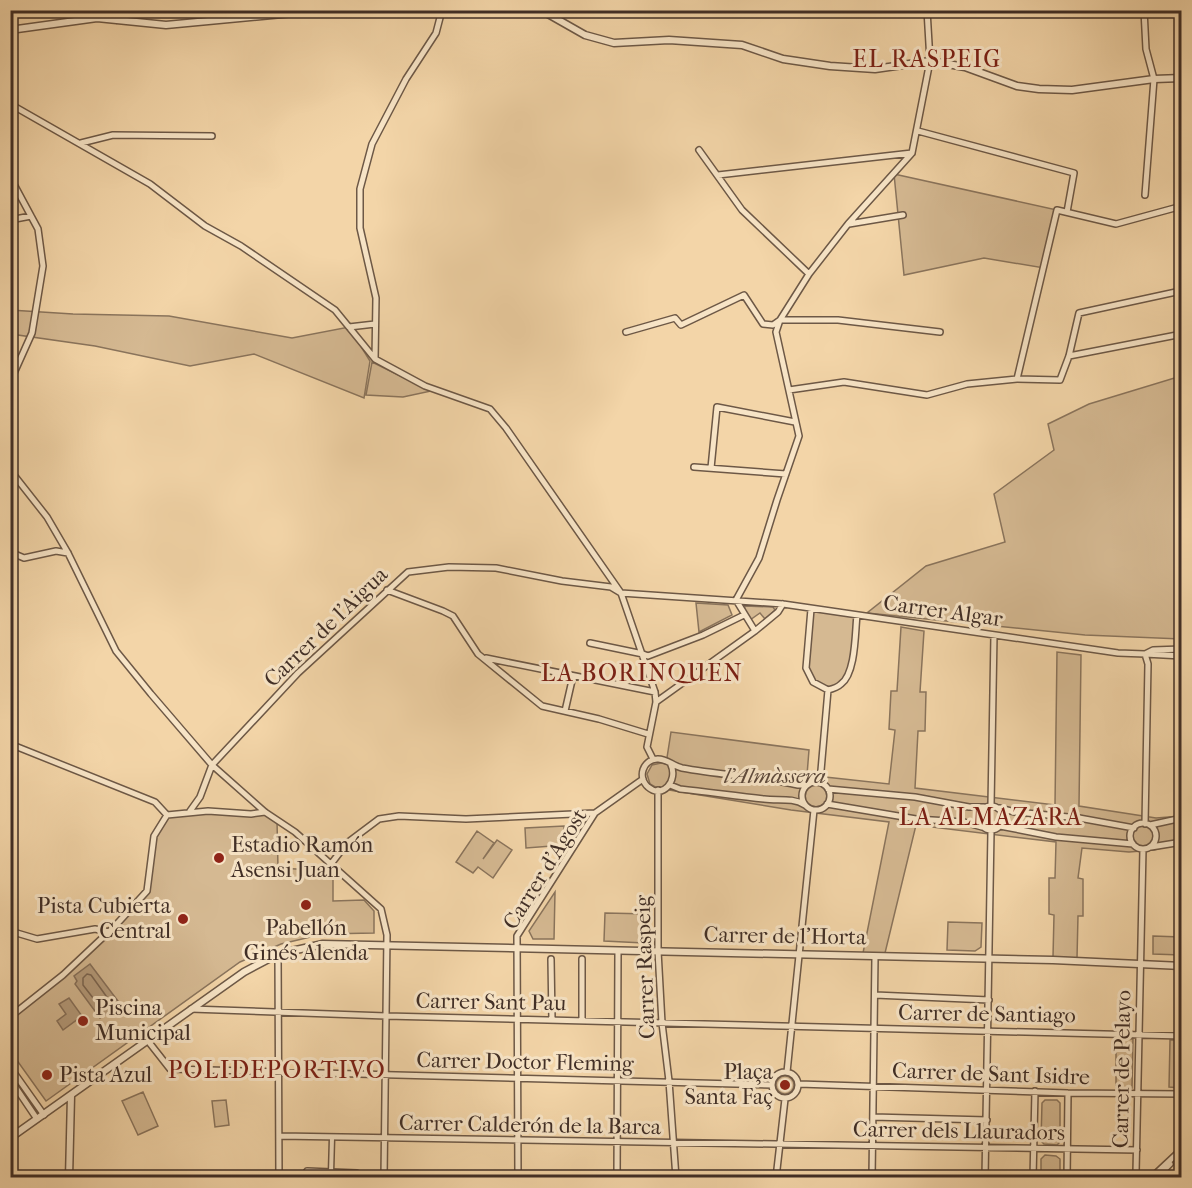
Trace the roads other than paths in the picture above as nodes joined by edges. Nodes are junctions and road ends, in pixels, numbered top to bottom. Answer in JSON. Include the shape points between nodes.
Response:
{"nodes":[{"id":1,"x":132,"y":10,"type":"edge"},
{"id":2,"x":325,"y":10,"type":"edge"},
{"id":3,"x":442,"y":10,"type":"edge"},
{"id":4,"x":540,"y":10,"type":"edge"},
{"id":5,"x":927,"y":10,"type":"edge"},
{"id":6,"x":1144,"y":10,"type":"edge"},
{"id":7,"x":117,"y":20,"type":"junction"},
{"id":8,"x":10,"y":30,"type":"edge"},
{"id":9,"x":930,"y":61,"type":"junction"},
{"id":10,"x":1182,"y":78,"type":"edge"},
{"id":11,"x":1154,"y":79,"type":"junction"},
{"id":12,"x":10,"y":104,"type":"edge"},
{"id":13,"x":918,"y":131,"type":"junction"},
{"id":14,"x":212,"y":136,"type":"dead end"},
{"id":15,"x":81,"y":143,"type":"junction"},
{"id":16,"x":699,"y":150,"type":"dead end"},
{"id":17,"x":912,"y":153,"type":"junction"},
{"id":18,"x":718,"y":176,"type":"junction"},
{"id":19,"x":10,"y":177,"type":"edge"},
{"id":20,"x":1145,"y":195,"type":"dead end"},
{"id":21,"x":1182,"y":206,"type":"edge"},
{"id":22,"x":1067,"y":212,"type":"junction"},
{"id":23,"x":903,"y":215,"type":"dead end"},
{"id":24,"x":31,"y":216,"type":"junction"},
{"id":25,"x":10,"y":220,"type":"edge"},
{"id":26,"x":848,"y":224,"type":"junction"},
{"id":27,"x":809,"y":274,"type":"junction"},
{"id":28,"x":1182,"y":289,"type":"edge"},
{"id":29,"x":780,"y":320,"type":"junction"},
{"id":30,"x":375,"y":324,"type":"junction"},
{"id":31,"x":349,"y":327,"type":"junction"},
{"id":32,"x":626,"y":332,"type":"dead end"},
{"id":33,"x":940,"y":332,"type":"dead end"},
{"id":34,"x":1182,"y":334,"type":"edge"},
{"id":35,"x":1070,"y":356,"type":"junction"},
{"id":36,"x":375,"y":359,"type":"junction"},
{"id":37,"x":1017,"y":379,"type":"junction"},
{"id":38,"x":10,"y":382,"type":"edge"},
{"id":39,"x":789,"y":390,"type":"junction"},
{"id":40,"x":795,"y":422,"type":"junction"},
{"id":41,"x":694,"y":467,"type":"dead end"},
{"id":42,"x":711,"y":468,"type":"junction"},
{"id":43,"x":10,"y":470,"type":"edge"},
{"id":44,"x":786,"y":474,"type":"junction"},
{"id":45,"x":10,"y":552,"type":"edge"},
{"id":46,"x":68,"y":553,"type":"junction"},
{"id":47,"x":387,"y":590,"type":"junction"},
{"id":48,"x":621,"y":593,"type":"junction"},
{"id":49,"x":736,"y":600,"type":"junction"},
{"id":50,"x":783,"y":604,"type":"junction"},
{"id":51,"x":811,"y":609,"type":"junction"},
{"id":52,"x":744,"y":615,"type":"junction"},
{"id":53,"x":856,"y":615,"type":"junction"},
{"id":54,"x":755,"y":631,"type":"junction"},
{"id":55,"x":994,"y":635,"type":"junction"},
{"id":56,"x":590,"y":643,"type":"dead end"},
{"id":57,"x":1182,"y":649,"type":"edge"},
{"id":58,"x":643,"y":654,"type":"junction"},
{"id":59,"x":1146,"y":654,"type":"junction"},
{"id":60,"x":1182,"y":656,"type":"edge"},
{"id":61,"x":485,"y":658,"type":"junction"},
{"id":62,"x":573,"y":676,"type":"junction"},
{"id":63,"x":828,"y":690,"type":"junction"},
{"id":64,"x":655,"y":692,"type":"junction"},
{"id":65,"x":656,"y":702,"type":"junction"},
{"id":66,"x":566,"y":711,"type":"junction"},
{"id":67,"x":648,"y":734,"type":"junction"},
{"id":68,"x":10,"y":744,"type":"edge"},
{"id":69,"x":653,"y":759,"type":"junction"},
{"id":70,"x":212,"y":765,"type":"junction"},
{"id":71,"x":671,"y":765,"type":"junction"},
{"id":72,"x":643,"y":779,"type":"junction"},
{"id":73,"x":820,"y":782,"type":"junction"},
{"id":74,"x":808,"y":784,"type":"junction"},
{"id":75,"x":670,"y":785,"type":"junction"},
{"id":76,"x":828,"y":789,"type":"junction"},
{"id":77,"x":658,"y":790,"type":"junction"},
{"id":78,"x":827,"y":804,"type":"junction"},
{"id":79,"x":805,"y":805,"type":"junction"},
{"id":80,"x":991,"y":805,"type":"junction"},
{"id":81,"x":984,"y":807,"type":"junction"},
{"id":82,"x":999,"y":808,"type":"junction"},
{"id":83,"x":814,"y":810,"type":"junction"},
{"id":84,"x":190,"y":811,"type":"junction"},
{"id":85,"x":265,"y":812,"type":"junction"},
{"id":86,"x":596,"y":813,"type":"junction"},
{"id":87,"x":167,"y":815,"type":"junction"},
{"id":88,"x":1182,"y":818,"type":"edge"},
{"id":89,"x":1147,"y":825,"type":"junction"},
{"id":90,"x":1000,"y":826,"type":"junction"},
{"id":91,"x":982,"y":827,"type":"junction"},
{"id":92,"x":1134,"y":828,"type":"junction"},
{"id":93,"x":991,"y":831,"type":"junction"},
{"id":94,"x":1182,"y":842,"type":"edge"},
{"id":95,"x":1133,"y":844,"type":"junction"},
{"id":96,"x":1151,"y":847,"type":"junction"},
{"id":97,"x":1143,"y":849,"type":"junction"},
{"id":98,"x":331,"y":864,"type":"junction"},
{"id":99,"x":10,"y":931,"type":"edge"},
{"id":100,"x":109,"y":932,"type":"junction"},
{"id":101,"x":387,"y":945,"type":"junction"},
{"id":102,"x":517,"y":949,"type":"junction"},
{"id":103,"x":618,"y":951,"type":"junction"},
{"id":104,"x":658,"y":951,"type":"junction"},
{"id":105,"x":278,"y":954,"type":"junction"},
{"id":106,"x":799,"y":954,"type":"junction"},
{"id":107,"x":875,"y":957,"type":"junction"},
{"id":108,"x":551,"y":959,"type":"dead end"},
{"id":109,"x":582,"y":959,"type":"dead end"},
{"id":110,"x":990,"y":959,"type":"junction"},
{"id":111,"x":1140,"y":965,"type":"junction"},
{"id":112,"x":1182,"y":966,"type":"edge"},
{"id":113,"x":875,"y":995,"type":"junction"},
{"id":114,"x":989,"y":1000,"type":"junction"},
{"id":115,"x":192,"y":1009,"type":"junction"},
{"id":116,"x":280,"y":1012,"type":"junction"},
{"id":117,"x":386,"y":1016,"type":"junction"},
{"id":118,"x":10,"y":1017,"type":"edge"},
{"id":119,"x":516,"y":1019,"type":"junction"},
{"id":120,"x":552,"y":1020,"type":"junction"},
{"id":121,"x":582,"y":1021,"type":"junction"},
{"id":122,"x":617,"y":1022,"type":"junction"},
{"id":123,"x":662,"y":1023,"type":"junction"},
{"id":124,"x":791,"y":1027,"type":"junction"},
{"id":125,"x":874,"y":1028,"type":"junction"},
{"id":126,"x":988,"y":1031,"type":"junction"},
{"id":127,"x":1139,"y":1035,"type":"junction"},
{"id":128,"x":1182,"y":1036,"type":"edge"},
{"id":129,"x":148,"y":1041,"type":"junction"},
{"id":130,"x":10,"y":1067,"type":"edge"},
{"id":131,"x":279,"y":1072,"type":"junction"},
{"id":132,"x":787,"y":1072,"type":"junction"},
{"id":133,"x":384,"y":1075,"type":"junction"},
{"id":134,"x":10,"y":1079,"type":"edge"},
{"id":135,"x":518,"y":1079,"type":"junction"},
{"id":136,"x":617,"y":1081,"type":"junction"},
{"id":137,"x":669,"y":1081,"type":"junction"},
{"id":138,"x":799,"y":1084,"type":"junction"},
{"id":139,"x":772,"y":1085,"type":"junction"},
{"id":140,"x":873,"y":1087,"type":"junction"},
{"id":141,"x":987,"y":1090,"type":"junction"},
{"id":142,"x":1035,"y":1091,"type":"junction"},
{"id":143,"x":1068,"y":1093,"type":"junction"},
{"id":144,"x":1138,"y":1094,"type":"junction"},
{"id":145,"x":1182,"y":1094,"type":"edge"},
{"id":146,"x":71,"y":1096,"type":"junction"},
{"id":147,"x":785,"y":1099,"type":"junction"},
{"id":148,"x":44,"y":1115,"type":"junction"},
{"id":149,"x":873,"y":1117,"type":"junction"},
{"id":150,"x":37,"y":1119,"type":"junction"},
{"id":151,"x":987,"y":1120,"type":"junction"},
{"id":152,"x":279,"y":1136,"type":"junction"},
{"id":153,"x":10,"y":1138,"type":"edge"},
{"id":154,"x":332,"y":1138,"type":"junction"},
{"id":155,"x":384,"y":1139,"type":"junction"},
{"id":156,"x":517,"y":1141,"type":"junction"},
{"id":157,"x":617,"y":1143,"type":"junction"},
{"id":158,"x":673,"y":1143,"type":"junction"},
{"id":159,"x":779,"y":1144,"type":"junction"},
{"id":160,"x":872,"y":1146,"type":"junction"},
{"id":161,"x":986,"y":1148,"type":"junction"},
{"id":162,"x":1034,"y":1148,"type":"junction"},
{"id":163,"x":1067,"y":1149,"type":"junction"},
{"id":164,"x":1137,"y":1150,"type":"junction"},
{"id":165,"x":1182,"y":1150,"type":"edge"},
{"id":166,"x":331,"y":1173,"type":"junction"},
{"id":167,"x":1138,"y":1175,"type":"edge"},
{"id":168,"x":69,"y":1178,"type":"edge"},
{"id":169,"x":279,"y":1178,"type":"edge"},
{"id":170,"x":303,"y":1178,"type":"edge"},
{"id":171,"x":359,"y":1178,"type":"edge"},
{"id":172,"x":384,"y":1178,"type":"edge"},
{"id":173,"x":518,"y":1178,"type":"edge"},
{"id":174,"x":617,"y":1178,"type":"edge"},
{"id":175,"x":676,"y":1178,"type":"edge"},
{"id":176,"x":776,"y":1178,"type":"edge"},
{"id":177,"x":872,"y":1178,"type":"edge"},
{"id":178,"x":986,"y":1178,"type":"edge"},
{"id":179,"x":1033,"y":1178,"type":"edge"},
{"id":180,"x":1067,"y":1178,"type":"edge"},
{"id":181,"x":1151,"y":1178,"type":"edge"},
{"id":182,"x":1156,"y":1178,"type":"edge"}],
"edges":[{"from":1,"to":7,"type":"street"},
{"from":2,"to":7,"type":"street","via":[[166,25]]},
{"from":3,"to":30,"type":"street","via":[[436,33],[406,78],[372,144],[360,189],[360,228],[376,298]]},
{"from":4,"to":9,"type":"street","via":[[585,35],[615,43],[669,40],[742,45],[783,59],[875,69]]},
{"from":5,"to":9,"type":"street"},
{"from":6,"to":11,"type":"street","via":[[1146,49]]},
{"from":7,"to":8,"type":"street","via":[[96,18]]},
{"from":9,"to":11,"type":"street","via":[[1040,89],[1072,90]]},
{"from":9,"to":13,"type":"street"},
{"from":10,"to":11,"type":"street"},
{"from":11,"to":20,"type":"street"},
{"from":12,"to":15,"type":"street"},
{"from":13,"to":17,"type":"street"},
{"from":13,"to":22,"type":"street","via":[[1074,173]]},
{"from":14,"to":15,"type":"street","via":[[113,135]]},
{"from":15,"to":31,"type":"street","via":[[150,183],[205,226],[242,246],[335,310]]},
{"from":16,"to":18,"type":"street"},
{"from":17,"to":18,"type":"street"},
{"from":17,"to":26,"type":"street"},
{"from":18,"to":27,"type":"street","via":[[742,210]]},
{"from":19,"to":24,"type":"street"},
{"from":21,"to":22,"type":"street","via":[[1116,224]]},
{"from":22,"to":37,"type":"street","via":[[1057,210]]},
{"from":23,"to":26,"type":"street"},
{"from":24,"to":25,"type":"street"},
{"from":24,"to":38,"type":"street","via":[[38,229],[43,266],[32,333]]},
{"from":26,"to":27,"type":"street"},
{"from":27,"to":29,"type":"street"},
{"from":28,"to":35,"type":"street","via":[[1079,313]]},
{"from":29,"to":32,"type":"street","via":[[764,324],[744,295],[681,325],[675,318]]},
{"from":29,"to":33,"type":"street","via":[[838,320]]},
{"from":29,"to":39,"type":"street","via":[[776,332]]},
{"from":30,"to":31,"type":"street"},
{"from":30,"to":36,"type":"street"},
{"from":31,"to":36,"type":"street"},
{"from":34,"to":35,"type":"street"},
{"from":35,"to":37,"type":"street","via":[[1060,380]]},
{"from":36,"to":48,"type":"street","via":[[425,386],[490,410]]},
{"from":37,"to":39,"type":"street","via":[[967,384],[927,395],[844,382]]},
{"from":39,"to":40,"type":"street"},
{"from":40,"to":42,"type":"street","via":[[717,406]]},
{"from":40,"to":44,"type":"street","via":[[799,436]]},
{"from":41,"to":42,"type":"street"},
{"from":42,"to":44,"type":"street"},
{"from":43,"to":46,"type":"street","via":[[47,517]]},
{"from":44,"to":49,"type":"street","via":[[759,558]]},
{"from":45,"to":46,"type":"street","via":[[24,558],[56,551]]},
{"from":46,"to":70,"type":"street","via":[[116,651]]},
{"from":47,"to":48,"type":"street","name":"Carrer de l'Aigua","via":[[408,572],[473,566],[611,587]]},
{"from":47,"to":61,"type":"street","via":[[453,616],[478,654]]},
{"from":47,"to":70,"type":"street","name":"Carrer de l'Aigua","via":[[298,673]]},
{"from":48,"to":49,"type":"street","name":"Carrer de l'Aigua"},
{"from":48,"to":58,"type":"street"},
{"from":49,"to":50,"type":"street","name":"Carrer Algar"},
{"from":49,"to":52,"type":"street"},
{"from":50,"to":51,"type":"street","name":"Carrer Algar"},
{"from":50,"to":54,"type":"street"},
{"from":51,"to":53,"type":"street","name":"Carrer Algar"},
{"from":51,"to":63,"type":"street","via":[[806,668],[813,682]]},
{"from":52,"to":54,"type":"street"},
{"from":52,"to":58,"type":"street","via":[[704,635],[648,656]]},
{"from":53,"to":55,"type":"street","name":"Carrer Algar"},
{"from":53,"to":63,"type":"street","via":[[848,677]]},
{"from":54,"to":65,"type":"street"},
{"from":55,"to":59,"type":"street","name":"Carrer Algar"},
{"from":55,"to":80,"type":"street"},
{"from":56,"to":58,"type":"street"},
{"from":57,"to":59,"type":"street","name":"Carrer Algar"},
{"from":58,"to":64,"type":"street"},
{"from":59,"to":60,"type":"street","name":"Carrer Algar"},
{"from":59,"to":89,"type":"street"},
{"from":61,"to":62,"type":"street"},
{"from":61,"to":66,"type":"street","via":[[542,706]]},
{"from":62,"to":64,"type":"street"},
{"from":62,"to":66,"type":"street"},
{"from":63,"to":73,"type":"street"},
{"from":64,"to":65,"type":"street"},
{"from":65,"to":67,"type":"street"},
{"from":66,"to":67,"type":"street"},
{"from":67,"to":69,"type":"street","via":[[647,747]]},
{"from":68,"to":87,"type":"street","via":[[155,802]]},
{"from":69,"to":71,"type":"street","via":[[666,760]]},
{"from":69,"to":72,"type":"street","via":[[644,766]]},
{"from":70,"to":84,"type":"street"},
{"from":70,"to":85,"type":"street"},
{"from":71,"to":74,"type":"street"},
{"from":71,"to":75,"type":"street","via":[[674,779]]},
{"from":72,"to":77,"type":"street","via":[[648,787]]},
{"from":72,"to":86,"type":"street","name":"Carrer d'Agost"},
{"from":73,"to":74,"type":"street"},
{"from":73,"to":76,"type":"street"},
{"from":74,"to":79,"type":"street","via":[[803,790]]},
{"from":75,"to":77,"type":"street"},
{"from":75,"to":79,"type":"street"},
{"from":76,"to":78,"type":"street"},
{"from":76,"to":81,"type":"street"},
{"from":77,"to":104,"type":"street","name":"Carrer Raspeig"},
{"from":78,"to":83,"type":"street"},
{"from":78,"to":91,"type":"street"},
{"from":79,"to":83,"type":"street"},
{"from":80,"to":81,"type":"street"},
{"from":80,"to":82,"type":"street"},
{"from":81,"to":91,"type":"street","via":[[978,819]]},
{"from":82,"to":90,"type":"street","via":[[1003,814]]},
{"from":82,"to":92,"type":"street"},
{"from":83,"to":106,"type":"street"},
{"from":84,"to":85,"type":"street"},
{"from":84,"to":87,"type":"street"},
{"from":85,"to":98,"type":"street"},
{"from":86,"to":98,"type":"street","via":[[379,819],[347,843]]},
{"from":86,"to":102,"type":"street","name":"Carrer d'Agost","via":[[517,936]]},
{"from":87,"to":100,"type":"street","via":[[154,836],[147,891]]},
{"from":88,"to":89,"type":"street"},
{"from":89,"to":92,"type":"street"},
{"from":89,"to":96,"type":"street","via":[[1156,836]]},
{"from":90,"to":93,"type":"street"},
{"from":90,"to":95,"type":"street","via":[[1056,837]]},
{"from":91,"to":93,"type":"street"},
{"from":92,"to":95,"type":"street"},
{"from":93,"to":110,"type":"street"},
{"from":94,"to":96,"type":"street"},
{"from":95,"to":97,"type":"street"},
{"from":96,"to":97,"type":"street"},
{"from":97,"to":111,"type":"street","name":"Carrer de Pelayo"},
{"from":98,"to":101,"type":"street","via":[[381,909]]},
{"from":99,"to":100,"type":"street","via":[[37,939],[95,928]]},
{"from":100,"to":118,"type":"street"},
{"from":101,"to":102,"type":"street","name":"Carrer de l'Horta"},
{"from":101,"to":105,"type":"street","name":"Carrer de l'Horta","via":[[323,944]]},
{"from":101,"to":117,"type":"street"},
{"from":102,"to":103,"type":"street","name":"Carrer de l'Horta"},
{"from":102,"to":119,"type":"street","name":"Carrer d'Agost"},
{"from":103,"to":104,"type":"street","name":"Carrer de l'Horta"},
{"from":103,"to":122,"type":"street"},
{"from":104,"to":106,"type":"street","name":"Carrer de l'Horta"},
{"from":104,"to":123,"type":"street","name":"Carrer Raspeig"},
{"from":105,"to":115,"type":"street","name":"Carrer de l'Horta","via":[[244,972]]},
{"from":105,"to":116,"type":"street"},
{"from":106,"to":107,"type":"street","name":"Carrer de l'Horta"},
{"from":106,"to":124,"type":"street"},
{"from":107,"to":110,"type":"street","name":"Carrer de l'Horta"},
{"from":107,"to":113,"type":"street"},
{"from":108,"to":120,"type":"street"},
{"from":109,"to":121,"type":"street"},
{"from":110,"to":111,"type":"street","name":"Carrer de l'Horta"},
{"from":110,"to":114,"type":"street"},
{"from":111,"to":112,"type":"street","name":"Carrer de l'Horta"},
{"from":111,"to":127,"type":"street","name":"Carrer de Pelayo"},
{"from":113,"to":114,"type":"street"},
{"from":113,"to":125,"type":"street"},
{"from":114,"to":126,"type":"street"},
{"from":115,"to":116,"type":"street","name":"Carrer Sant Pau"},
{"from":115,"to":129,"type":"street","name":"Carrer de l'Horta"},
{"from":116,"to":117,"type":"street","name":"Carrer Sant Pau"},
{"from":116,"to":131,"type":"street"},
{"from":117,"to":119,"type":"street","name":"Carrer Sant Pau"},
{"from":117,"to":133,"type":"street"},
{"from":119,"to":120,"type":"street","name":"Carrer Sant Pau"},
{"from":119,"to":135,"type":"street","name":"Carrer d'Agost"},
{"from":120,"to":121,"type":"street","name":"Carrer Sant Pau"},
{"from":121,"to":122,"type":"street","name":"Carrer Sant Pau"},
{"from":122,"to":123,"type":"street","name":"Carrer Sant Pau"},
{"from":122,"to":136,"type":"street"},
{"from":123,"to":124,"type":"street","name":"Carrer Sant Pau"},
{"from":123,"to":137,"type":"street","name":"Carrer Raspeig"},
{"from":124,"to":125,"type":"street","name":"Carrer de Santiago"},
{"from":124,"to":132,"type":"street"},
{"from":125,"to":126,"type":"street","name":"Carrer de Santiago"},
{"from":125,"to":140,"type":"street"},
{"from":126,"to":127,"type":"street","name":"Carrer de Santiago"},
{"from":126,"to":141,"type":"street"},
{"from":127,"to":128,"type":"street","name":"Carrer de Santiago"},
{"from":127,"to":144,"type":"street","name":"Carrer de Pelayo"},
{"from":129,"to":131,"type":"street","name":"Carrer Doctor Fleming","via":[[170,1069]]},
{"from":129,"to":146,"type":"street","name":"Carrer de l'Horta"},
{"from":130,"to":148,"type":"street"},
{"from":131,"to":133,"type":"street","name":"Carrer Doctor Fleming"},
{"from":131,"to":152,"type":"street"},
{"from":132,"to":138,"type":"street"},
{"from":132,"to":139,"type":"street","via":[[779,1074]]},
{"from":133,"to":135,"type":"street","name":"Carrer Doctor Fleming"},
{"from":133,"to":155,"type":"street"},
{"from":134,"to":150,"type":"street"},
{"from":135,"to":136,"type":"street","name":"Carrer Doctor Fleming"},
{"from":135,"to":156,"type":"street","name":"Carrer d'Agost"},
{"from":136,"to":137,"type":"street","name":"Carrer Doctor Fleming"},
{"from":136,"to":157,"type":"street"},
{"from":137,"to":139,"type":"street","name":"Carrer Doctor Fleming"},
{"from":137,"to":158,"type":"street","name":"Carrer Raspeig"},
{"from":138,"to":140,"type":"street","name":"Carrer de Sant Isidre"},
{"from":138,"to":147,"type":"street","via":[[795,1095]]},
{"from":139,"to":147,"type":"street","via":[[774,1093]]},
{"from":140,"to":141,"type":"street","name":"Carrer de Sant Isidre"},
{"from":140,"to":149,"type":"street"},
{"from":141,"to":142,"type":"street","name":"Carrer de Sant Isidre"},
{"from":141,"to":151,"type":"street"},
{"from":142,"to":143,"type":"street","name":"Carrer de Sant Isidre"},
{"from":142,"to":162,"type":"street"},
{"from":143,"to":144,"type":"street","name":"Carrer de Sant Isidre"},
{"from":143,"to":163,"type":"street"},
{"from":144,"to":145,"type":"street","name":"Carrer de Sant Isidre"},
{"from":144,"to":164,"type":"street","name":"Carrer de Pelayo"},
{"from":146,"to":148,"type":"street","name":"Carrer de l'Horta"},
{"from":146,"to":168,"type":"street"},
{"from":147,"to":159,"type":"street"},
{"from":148,"to":150,"type":"street","name":"Carrer de l'Horta"},
{"from":149,"to":151,"type":"street"},
{"from":149,"to":160,"type":"street"},
{"from":150,"to":153,"type":"street","name":"Carrer de l'Horta"},
{"from":151,"to":161,"type":"street"},
{"from":152,"to":154,"type":"street","name":"Carrer Calderón de la Barca"},
{"from":152,"to":169,"type":"street"},
{"from":154,"to":155,"type":"street","name":"Carrer Calderón de la Barca"},
{"from":154,"to":166,"type":"street"},
{"from":155,"to":156,"type":"street","name":"Carrer Calderón de la Barca"},
{"from":155,"to":172,"type":"street"},
{"from":156,"to":157,"type":"street","name":"Carrer Calderón de la Barca"},
{"from":156,"to":173,"type":"street","name":"Carrer d'Agost"},
{"from":157,"to":158,"type":"street","name":"Carrer Calderón de la Barca"},
{"from":157,"to":174,"type":"street"},
{"from":158,"to":159,"type":"street","name":"Carrer Calderón de la Barca"},
{"from":158,"to":175,"type":"street","name":"Carrer Raspeig"},
{"from":159,"to":160,"type":"street","name":"Carrer dels Llauradors"},
{"from":159,"to":176,"type":"street"},
{"from":160,"to":161,"type":"street","name":"Carrer dels Llauradors"},
{"from":160,"to":177,"type":"street"},
{"from":161,"to":162,"type":"street","name":"Carrer dels Llauradors"},
{"from":161,"to":178,"type":"street"},
{"from":162,"to":163,"type":"street","name":"Carrer dels Llauradors"},
{"from":162,"to":179,"type":"street"},
{"from":163,"to":164,"type":"street","name":"Carrer dels Llauradors"},
{"from":163,"to":180,"type":"street"},
{"from":164,"to":167,"type":"street","name":"Carrer de Pelayo"},
{"from":165,"to":181,"type":"street"},
{"from":165,"to":182,"type":"street"},
{"from":166,"to":170,"type":"street","via":[[307,1172]]},
{"from":166,"to":171,"type":"street","via":[[357,1173]]}]}
